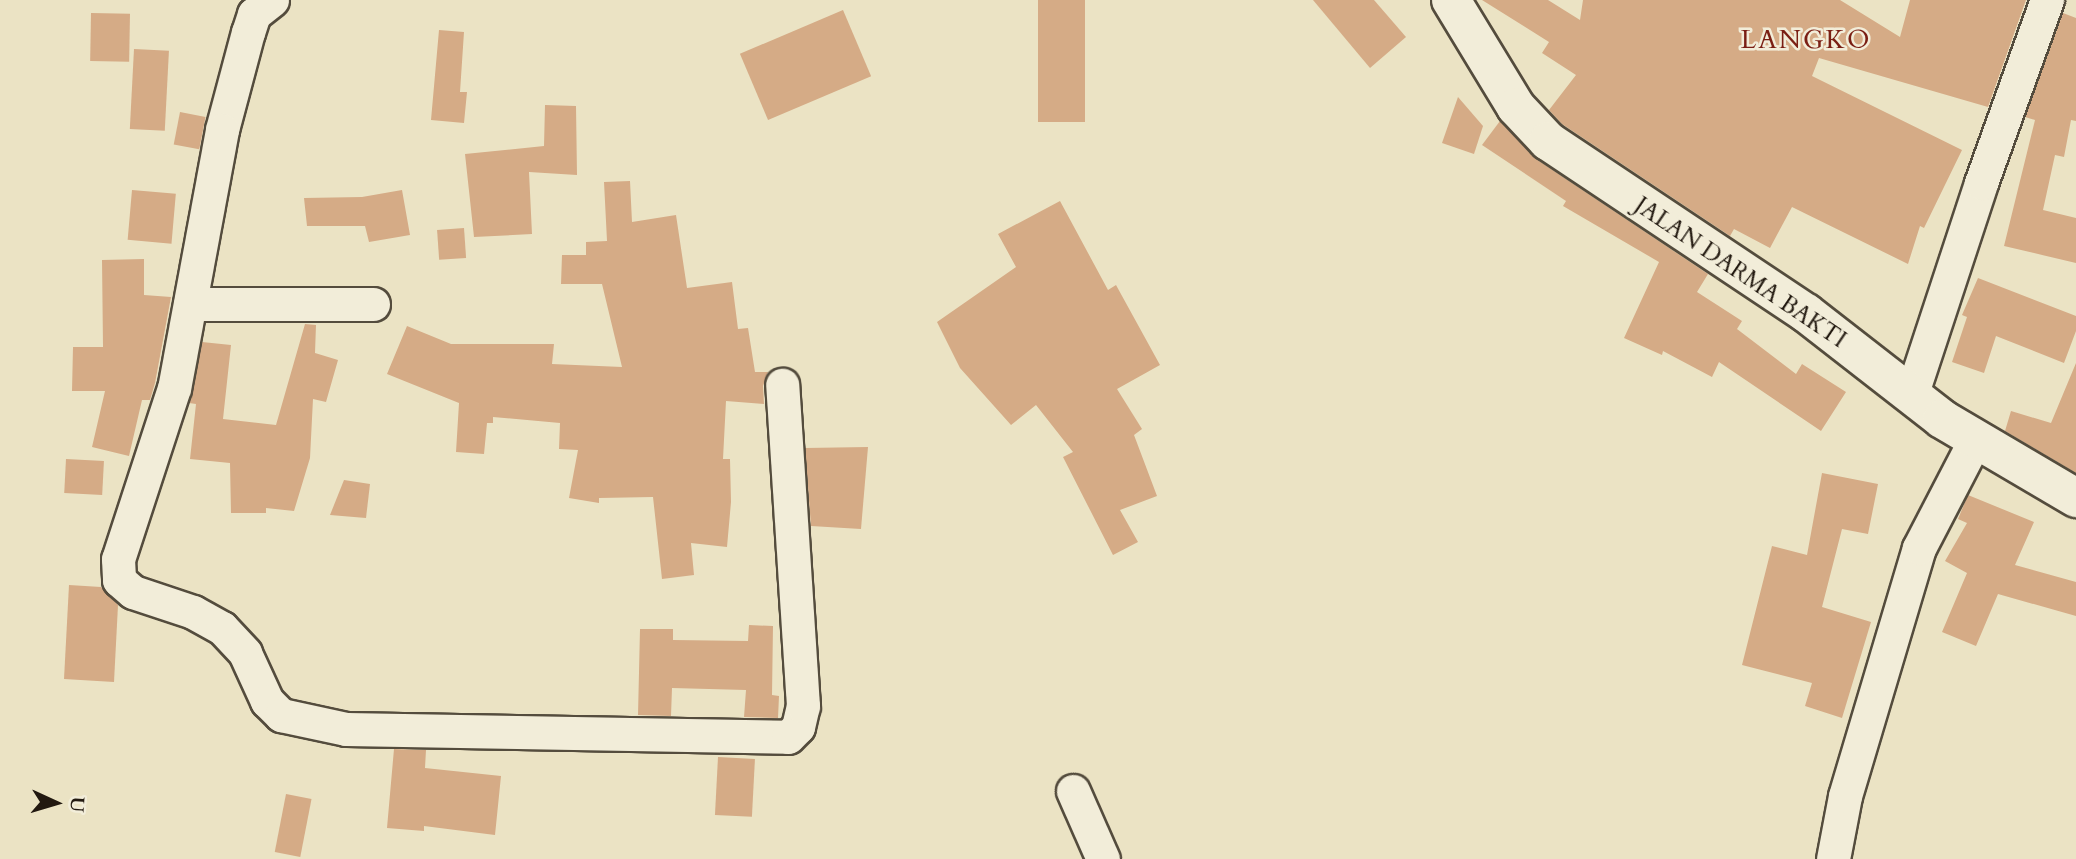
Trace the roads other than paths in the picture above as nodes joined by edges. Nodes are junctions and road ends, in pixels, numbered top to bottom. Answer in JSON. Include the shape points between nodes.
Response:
{"nodes":[{"id":1,"x":272,"y":0,"type":"edge"},
{"id":2,"x":1451,"y":0,"type":"edge"},
{"id":3,"x":2048,"y":0,"type":"edge"},
{"id":4,"x":190,"y":304,"type":"junction"},
{"id":5,"x":373,"y":304,"type":"dead end"},
{"id":6,"x":782,"y":385,"type":"dead end"},
{"id":7,"x":1911,"y":396,"type":"junction"},
{"id":8,"x":1975,"y":440,"type":"junction"},
{"id":9,"x":2076,"y":498,"type":"edge"},
{"id":10,"x":1073,"y":791,"type":"dead end"},
{"id":11,"x":1103,"y":859,"type":"edge"},
{"id":12,"x":1833,"y":859,"type":"edge"}],
"edges":[{"from":1,"to":4,"type":"street","via":[[254,14],[248,32],[222,130]]},
{"from":2,"to":7,"type":"street","name":"JALAN DARMA BAKTI","via":[[1516,107],[1548,141],[1805,313]]},
{"from":3,"to":7,"type":"street","via":[[1980,183]]},
{"from":4,"to":5,"type":"street"},
{"from":4,"to":6,"type":"street","via":[[174,388],[121,539],[119,580],[133,592],[193,612],[222,628],[245,653],[267,701],[281,715],[346,729],[788,737],[798,727],[803,705]]},
{"from":7,"to":8,"type":"street","name":"JALAN DARMA BAKTI"},
{"from":8,"to":9,"type":"street","name":"JALAN DARMA BAKTI"},
{"from":8,"to":12,"type":"street","via":[[1919,548],[1845,796]]},
{"from":10,"to":11,"type":"street"}]}
